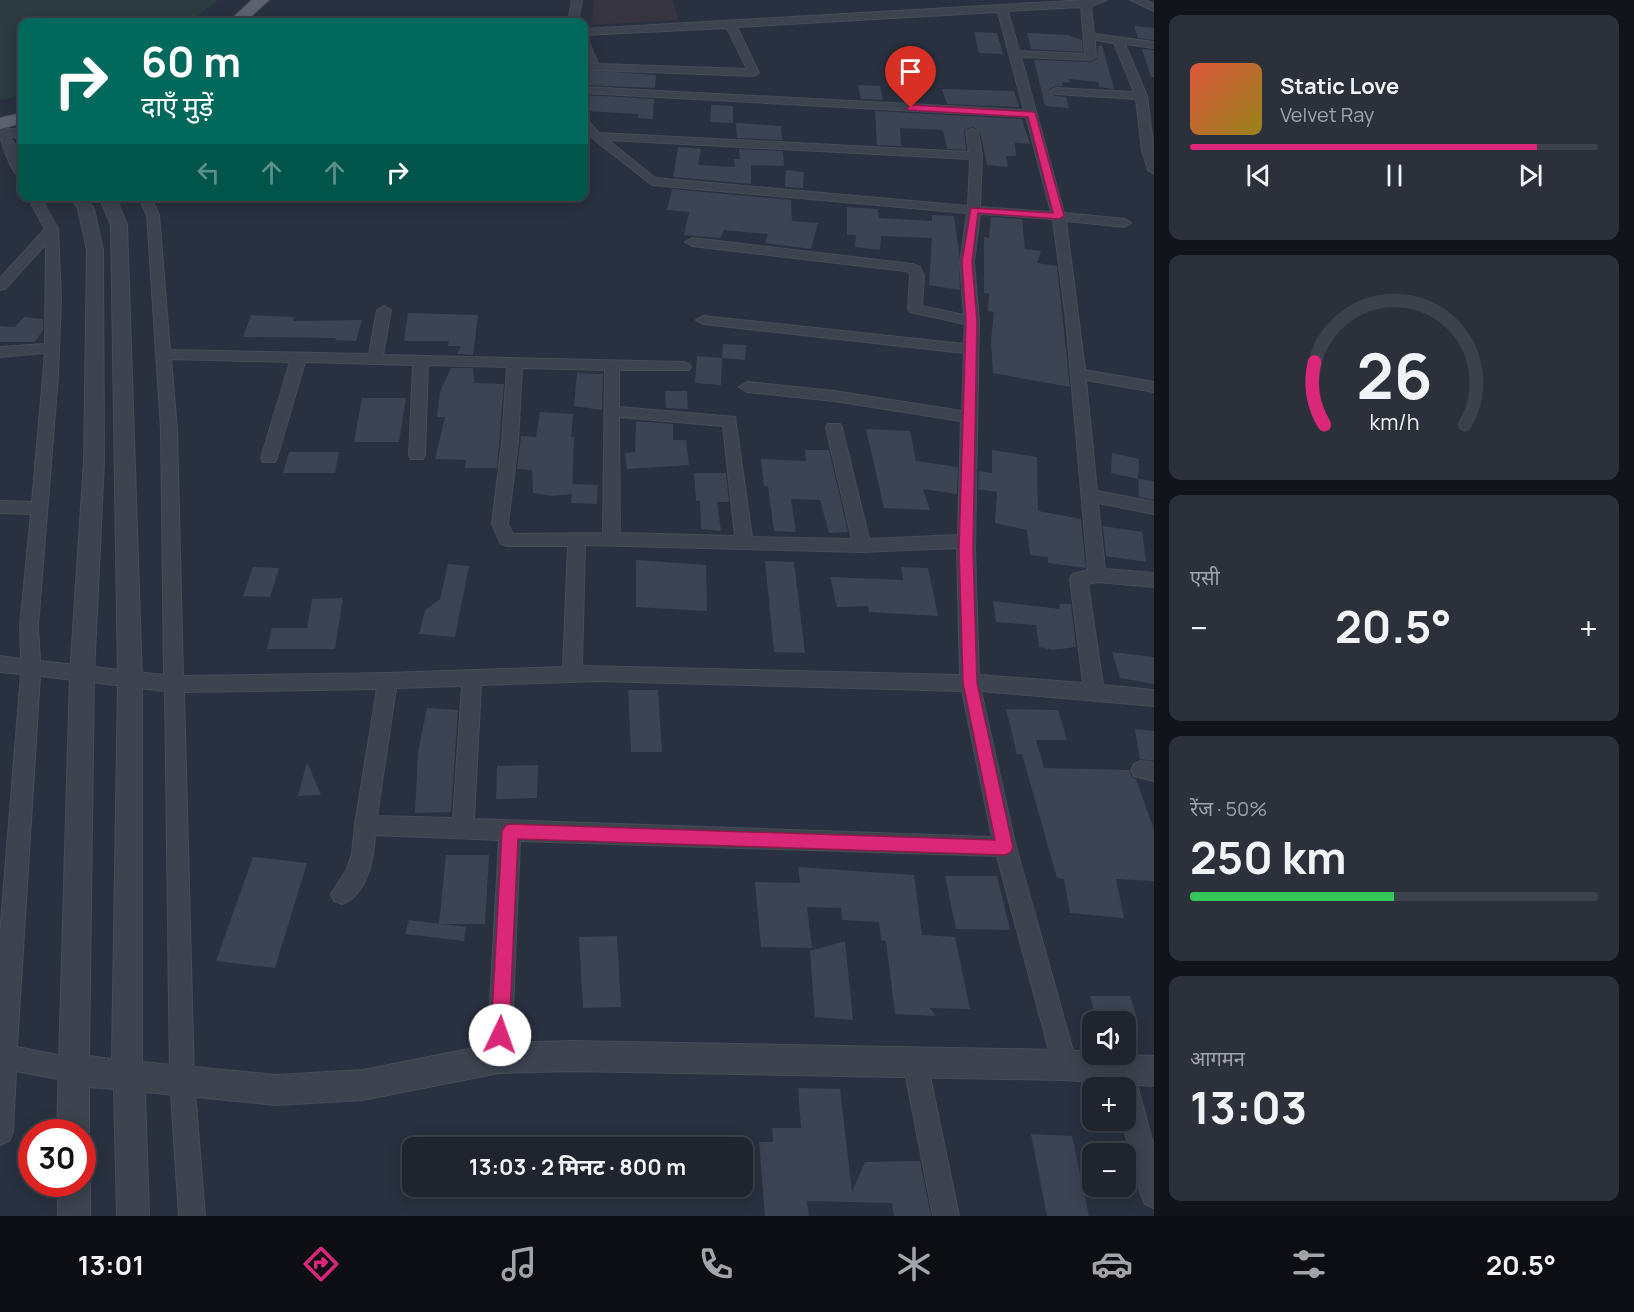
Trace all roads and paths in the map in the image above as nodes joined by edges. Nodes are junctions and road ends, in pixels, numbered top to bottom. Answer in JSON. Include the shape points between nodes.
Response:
{"nodes":[{"id":1,"x":261,"y":0,"type":"edge"},
{"id":2,"x":577,"y":0,"type":"edge"},
{"id":3,"x":1101,"y":0,"type":"edge"},
{"id":4,"x":1136,"y":0,"type":"edge"},
{"id":5,"x":1086,"y":3,"type":"junction"},
{"id":6,"x":1154,"y":8,"type":"edge"},
{"id":7,"x":1002,"y":9,"type":"junction"},
{"id":8,"x":241,"y":18,"type":"edge"},
{"id":9,"x":574,"y":18,"type":"edge"},
{"id":10,"x":731,"y":25,"type":"junction"},
{"id":11,"x":588,"y":32,"type":"edge"},
{"id":12,"x":737,"y":36,"type":"junction"},
{"id":13,"x":1089,"y":36,"type":"junction"},
{"id":14,"x":1118,"y":40,"type":"junction"},
{"id":15,"x":588,"y":42,"type":"edge"},
{"id":16,"x":1154,"y":45,"type":"edge"},
{"id":17,"x":588,"y":52,"type":"edge"},
{"id":18,"x":1015,"y":54,"type":"junction"},
{"id":19,"x":588,"y":90,"type":"edge"},
{"id":20,"x":1056,"y":91,"type":"dead end"},
{"id":21,"x":1141,"y":96,"type":"junction"},
{"id":22,"x":1032,"y":114,"type":"junction"},
{"id":23,"x":18,"y":119,"type":"edge"},
{"id":24,"x":0,"y":124,"type":"edge"},
{"id":25,"x":588,"y":127,"type":"edge"},
{"id":26,"x":972,"y":132,"type":"dead end"},
{"id":27,"x":0,"y":133,"type":"edge"},
{"id":28,"x":18,"y":134,"type":"edge"},
{"id":29,"x":596,"y":136,"type":"junction"},
{"id":30,"x":976,"y":156,"type":"junction"},
{"id":31,"x":18,"y":166,"type":"edge"},
{"id":32,"x":1154,"y":170,"type":"edge"},
{"id":33,"x":36,"y":201,"type":"edge"},
{"id":34,"x":80,"y":201,"type":"edge"},
{"id":35,"x":109,"y":201,"type":"edge"},
{"id":36,"x":146,"y":201,"type":"edge"},
{"id":37,"x":974,"y":210,"type":"junction"},
{"id":38,"x":1059,"y":216,"type":"junction"},
{"id":39,"x":1125,"y":223,"type":"dead end"},
{"id":40,"x":52,"y":230,"type":"junction"},
{"id":41,"x":692,"y":242,"type":"dead end"},
{"id":42,"x":0,"y":286,"type":"edge"},
{"id":43,"x":384,"y":310,"type":"dead end"},
{"id":44,"x":703,"y":320,"type":"dead end"},
{"id":45,"x":972,"y":321,"type":"junction"},
{"id":46,"x":52,"y":347,"type":"junction"},
{"id":47,"x":970,"y":349,"type":"junction"},
{"id":48,"x":0,"y":352,"type":"edge"},
{"id":49,"x":164,"y":354,"type":"junction"},
{"id":50,"x":299,"y":357,"type":"junction"},
{"id":51,"x":375,"y":359,"type":"junction"},
{"id":52,"x":421,"y":359,"type":"junction"},
{"id":53,"x":515,"y":362,"type":"junction"},
{"id":54,"x":612,"y":365,"type":"junction"},
{"id":55,"x":684,"y":367,"type":"dead end"},
{"id":56,"x":1078,"y":374,"type":"junction"},
{"id":57,"x":747,"y":387,"type":"dead end"},
{"id":58,"x":1154,"y":387,"type":"edge"},
{"id":59,"x":611,"y":411,"type":"junction"},
{"id":60,"x":969,"y":417,"type":"junction"},
{"id":61,"x":834,"y":428,"type":"dead end"},
{"id":62,"x":417,"y":455,"type":"dead end"},
{"id":63,"x":269,"y":458,"type":"dead end"},
{"id":64,"x":1089,"y":495,"type":"junction"},
{"id":65,"x":0,"y":507,"type":"edge"},
{"id":66,"x":39,"y":508,"type":"junction"},
{"id":67,"x":1154,"y":508,"type":"edge"},
{"id":68,"x":577,"y":539,"type":"junction"},
{"id":69,"x":611,"y":539,"type":"junction"},
{"id":70,"x":967,"y":541,"type":"junction"},
{"id":71,"x":744,"y":543,"type":"junction"},
{"id":72,"x":862,"y":546,"type":"junction"},
{"id":73,"x":1097,"y":575,"type":"junction"},
{"id":74,"x":1154,"y":580,"type":"edge"},
{"id":75,"x":0,"y":664,"type":"edge"},
{"id":76,"x":31,"y":668,"type":"junction"},
{"id":77,"x":572,"y":674,"type":"junction"},
{"id":78,"x":82,"y":675,"type":"junction"},
{"id":79,"x":472,"y":678,"type":"junction"},
{"id":80,"x":130,"y":681,"type":"junction"},
{"id":81,"x":388,"y":681,"type":"junction"},
{"id":82,"x":970,"y":683,"type":"junction"},
{"id":83,"x":175,"y":684,"type":"junction"},
{"id":84,"x":1094,"y":692,"type":"junction"},
{"id":85,"x":1154,"y":698,"type":"edge"},
{"id":86,"x":364,"y":825,"type":"junction"},
{"id":87,"x":463,"y":828,"type":"junction"},
{"id":88,"x":510,"y":831,"type":"junction"},
{"id":89,"x":1005,"y":847,"type":"junction"},
{"id":90,"x":342,"y":894,"type":"dead end"},
{"id":91,"x":2,"y":1057,"type":"edge"},
{"id":92,"x":499,"y":1058,"type":"junction"},
{"id":93,"x":915,"y":1062,"type":"junction"},
{"id":94,"x":1065,"y":1065,"type":"junction"},
{"id":95,"x":73,"y":1070,"type":"junction"},
{"id":96,"x":1121,"y":1070,"type":"junction"},
{"id":97,"x":1154,"y":1071,"type":"edge"},
{"id":98,"x":127,"y":1076,"type":"junction"},
{"id":99,"x":182,"y":1079,"type":"junction"},
{"id":100,"x":74,"y":1119,"type":"edge"},
{"id":101,"x":0,"y":1132,"type":"edge"},
{"id":102,"x":1154,"y":1195,"type":"edge"},
{"id":103,"x":74,"y":1197,"type":"edge"},
{"id":104,"x":74,"y":1216,"type":"edge"},
{"id":105,"x":133,"y":1216,"type":"edge"},
{"id":106,"x":192,"y":1216,"type":"edge"},
{"id":107,"x":946,"y":1216,"type":"edge"}],
"edges":[{"from":1,"to":8,"type":"main road"},
{"from":2,"to":9,"type":"street"},
{"from":3,"to":5,"type":"street"},
{"from":4,"to":6,"type":"street"},
{"from":5,"to":7,"type":"street"},
{"from":5,"to":13,"type":"street"},
{"from":7,"to":10,"type":"street"},
{"from":7,"to":18,"type":"street"},
{"from":10,"to":11,"type":"street"},
{"from":10,"to":12,"type":"street"},
{"from":12,"to":15,"type":"street"},
{"from":12,"to":17,"type":"street","via":[[754,73],[594,67]]},
{"from":13,"to":14,"type":"street"},
{"from":13,"to":18,"type":"street","via":[[1091,57]]},
{"from":14,"to":16,"type":"street"},
{"from":14,"to":21,"type":"street"},
{"from":18,"to":22,"type":"street"},
{"from":19,"to":22,"type":"street"},
{"from":20,"to":21,"type":"street"},
{"from":21,"to":32,"type":"street"},
{"from":22,"to":38,"type":"street"},
{"from":23,"to":24,"type":"main road"},
{"from":25,"to":29,"type":"street"},
{"from":26,"to":30,"type":"street"},
{"from":27,"to":28,"type":"street"},
{"from":27,"to":31,"type":"street"},
{"from":29,"to":30,"type":"street"},
{"from":29,"to":37,"type":"street","via":[[652,181]]},
{"from":30,"to":37,"type":"street"},
{"from":33,"to":40,"type":"street"},
{"from":34,"to":78,"type":"street","via":[[86,209],[95,250],[94,461]]},
{"from":35,"to":80,"type":"street","via":[[119,225]]},
{"from":36,"to":49,"type":"street","via":[[153,215]]},
{"from":37,"to":38,"type":"street"},
{"from":37,"to":45,"type":"street","via":[[967,262]]},
{"from":38,"to":39,"type":"street"},
{"from":38,"to":56,"type":"street"},
{"from":40,"to":42,"type":"street"},
{"from":40,"to":46,"type":"street"},
{"from":41,"to":45,"type":"street","via":[[907,267],[915,270],[917,276],[915,309]]},
{"from":43,"to":51,"type":"street"},
{"from":44,"to":47,"type":"street"},
{"from":45,"to":47,"type":"street"},
{"from":46,"to":48,"type":"street"},
{"from":46,"to":66,"type":"street"},
{"from":47,"to":60,"type":"street"},
{"from":49,"to":50,"type":"street"},
{"from":49,"to":83,"type":"street"},
{"from":50,"to":51,"type":"street"},
{"from":50,"to":63,"type":"street"},
{"from":51,"to":52,"type":"street"},
{"from":52,"to":53,"type":"street"},
{"from":52,"to":62,"type":"street"},
{"from":53,"to":54,"type":"street"},
{"from":53,"to":68,"type":"street","via":[[500,524],[507,540]]},
{"from":54,"to":55,"type":"street"},
{"from":54,"to":59,"type":"street"},
{"from":56,"to":58,"type":"street"},
{"from":56,"to":64,"type":"street"},
{"from":57,"to":60,"type":"street"},
{"from":59,"to":69,"type":"street"},
{"from":59,"to":71,"type":"street","via":[[730,421]]},
{"from":60,"to":70,"type":"street"},
{"from":61,"to":72,"type":"street"},
{"from":64,"to":67,"type":"street"},
{"from":64,"to":73,"type":"street"},
{"from":65,"to":66,"type":"street"},
{"from":66,"to":76,"type":"street","via":[[29,626]]},
{"from":68,"to":69,"type":"street"},
{"from":68,"to":77,"type":"street"},
{"from":69,"to":71,"type":"street"},
{"from":70,"to":72,"type":"street"},
{"from":70,"to":82,"type":"street"},
{"from":71,"to":72,"type":"street"},
{"from":73,"to":74,"type":"street"},
{"from":73,"to":84,"type":"street","via":[[1079,579]]},
{"from":75,"to":76,"type":"street"},
{"from":76,"to":78,"type":"street"},
{"from":76,"to":91,"type":"street"},
{"from":77,"to":79,"type":"street"},
{"from":77,"to":82,"type":"street"},
{"from":78,"to":80,"type":"street"},
{"from":78,"to":95,"type":"street"},
{"from":79,"to":81,"type":"street"},
{"from":79,"to":87,"type":"street"},
{"from":80,"to":83,"type":"street"},
{"from":80,"to":98,"type":"street"},
{"from":81,"to":83,"type":"street"},
{"from":81,"to":86,"type":"street"},
{"from":82,"to":84,"type":"street"},
{"from":82,"to":89,"type":"street"},
{"from":83,"to":99,"type":"street"},
{"from":84,"to":85,"type":"street"},
{"from":86,"to":87,"type":"street"},
{"from":86,"to":90,"type":"street","via":[[362,862],[354,881]]},
{"from":87,"to":88,"type":"street"},
{"from":88,"to":89,"type":"street"},
{"from":88,"to":92,"type":"street"},
{"from":89,"to":94,"type":"street"},
{"from":91,"to":95,"type":"street"},
{"from":91,"to":101,"type":"street"},
{"from":92,"to":93,"type":"street"},
{"from":92,"to":99,"type":"street","via":[[363,1085],[276,1089]]},
{"from":93,"to":94,"type":"street"},
{"from":93,"to":107,"type":"street"},
{"from":94,"to":96,"type":"street"},
{"from":95,"to":98,"type":"street"},
{"from":95,"to":100,"type":"street"},
{"from":96,"to":97,"type":"street"},
{"from":96,"to":102,"type":"street"},
{"from":98,"to":99,"type":"street"},
{"from":98,"to":105,"type":"street"},
{"from":99,"to":106,"type":"street"},
{"from":103,"to":104,"type":"street"}]}
